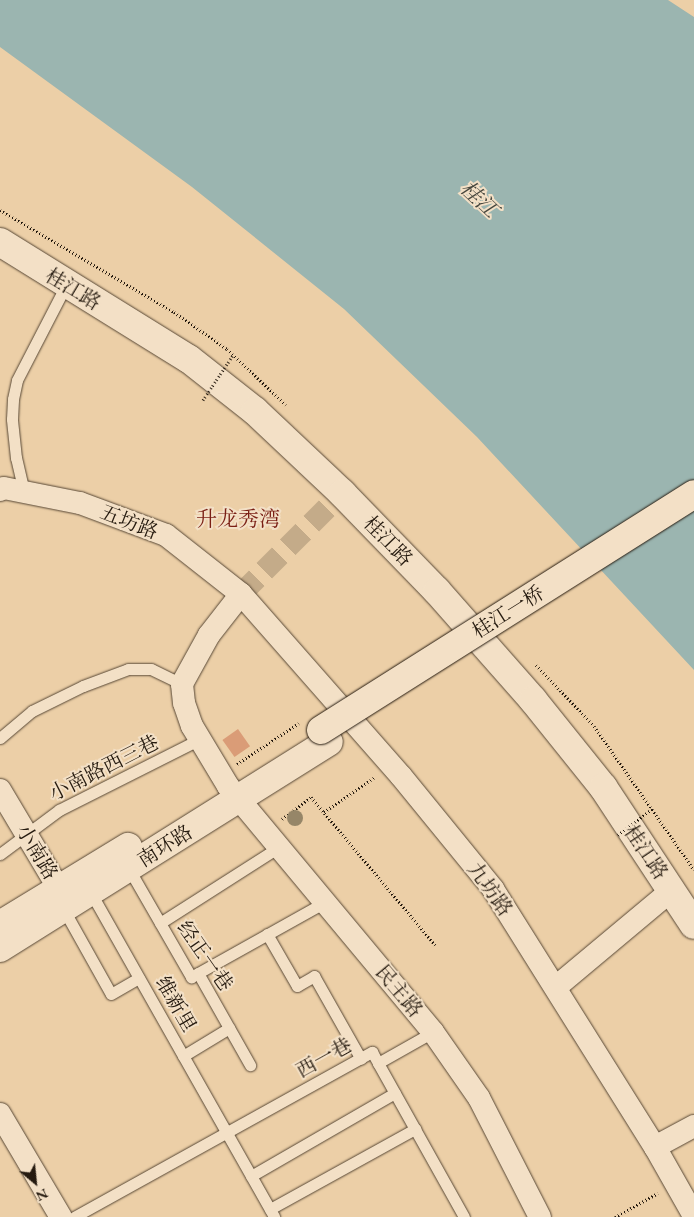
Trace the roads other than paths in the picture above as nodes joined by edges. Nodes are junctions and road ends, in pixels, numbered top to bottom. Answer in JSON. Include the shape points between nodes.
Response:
{"nodes":[{"id":1,"x":0,"y":242,"type":"edge"},
{"id":2,"x":66,"y":285,"type":"junction"},
{"id":3,"x":0,"y":490,"type":"edge"},
{"id":4,"x":24,"y":492,"type":"junction"},
{"id":5,"x":694,"y":494,"type":"edge"},
{"id":6,"x":694,"y":511,"type":"edge"},
{"id":7,"x":241,"y":594,"type":"junction"},
{"id":8,"x":182,"y":684,"type":"junction"},
{"id":9,"x":318,"y":731,"type":"junction"},
{"id":10,"x":0,"y":738,"type":"edge"},
{"id":11,"x":200,"y":739,"type":"junction"},
{"id":12,"x":229,"y":787,"type":"junction"},
{"id":13,"x":1,"y":795,"type":"edge"},
{"id":14,"x":27,"y":836,"type":"junction"},
{"id":15,"x":272,"y":839,"type":"junction"},
{"id":16,"x":0,"y":854,"type":"edge"},
{"id":17,"x":129,"y":869,"type":"junction"},
{"id":18,"x":672,"y":890,"type":"junction"},
{"id":19,"x":91,"y":893,"type":"junction"},
{"id":20,"x":61,"y":899,"type":"junction"},
{"id":21,"x":324,"y":902,"type":"junction"},
{"id":22,"x":160,"y":923,"type":"junction"},
{"id":23,"x":0,"y":925,"type":"edge"},
{"id":24,"x":694,"y":925,"type":"edge"},
{"id":25,"x":266,"y":934,"type":"junction"},
{"id":26,"x":0,"y":948,"type":"edge"},
{"id":27,"x":198,"y":973,"type":"junction"},
{"id":28,"x":139,"y":978,"type":"junction"},
{"id":29,"x":556,"y":987,"type":"junction"},
{"id":30,"x":229,"y":1028,"type":"junction"},
{"id":31,"x":433,"y":1032,"type":"junction"},
{"id":32,"x":183,"y":1056,"type":"junction"},
{"id":33,"x":361,"y":1059,"type":"junction"},
{"id":34,"x":378,"y":1063,"type":"junction"},
{"id":35,"x":250,"y":1065,"type":"dead end"},
{"id":36,"x":395,"y":1093,"type":"junction"},
{"id":37,"x":0,"y":1114,"type":"edge"},
{"id":38,"x":694,"y":1126,"type":"edge"},
{"id":39,"x":415,"y":1129,"type":"junction"},
{"id":40,"x":228,"y":1134,"type":"junction"},
{"id":41,"x":655,"y":1147,"type":"junction"},
{"id":42,"x":252,"y":1176,"type":"junction"},
{"id":43,"x":272,"y":1213,"type":"edge"},
{"id":44,"x":538,"y":1216,"type":"edge"},
{"id":45,"x":694,"y":1216,"type":"edge"},
{"id":46,"x":60,"y":1217,"type":"edge"},
{"id":47,"x":74,"y":1217,"type":"edge"},
{"id":48,"x":464,"y":1217,"type":"edge"}],
"edges":[{"from":1,"to":2,"type":"main road","name":"桂江路"},
{"from":2,"to":4,"type":"lane","via":[[17,380],[13,399],[12,419]]},
{"from":2,"to":18,"type":"main road","name":"桂江路","via":[[189,359],[256,411],[342,493],[437,591],[533,700],[603,787]]},
{"from":3,"to":4,"type":"street","name":"五坊路"},
{"from":4,"to":7,"type":"street","name":"五坊路","via":[[80,503],[166,535]]},
{"from":5,"to":9,"type":"main road","name":"桂江一桥","bridge":true},
{"from":6,"to":9,"type":"main road","name":"桂江一桥"},
{"from":7,"to":8,"type":"street","via":[[209,636]]},
{"from":7,"to":29,"type":"street","name":"九坊路","via":[[392,766],[493,889]]},
{"from":8,"to":10,"type":"lane","via":[[151,669],[128,668],[32,711]]},
{"from":8,"to":11,"type":"street","name":"民主路","via":[[187,715]]},
{"from":9,"to":12,"type":"main road","name":"南环路"},
{"from":11,"to":12,"type":"street","name":"民主路"},
{"from":11,"to":14,"type":"lane","name":"小南路西三巷","via":[[58,810]]},
{"from":12,"to":15,"type":"street","name":"民主路"},
{"from":12,"to":17,"type":"main road","name":"南环路"},
{"from":12,"to":20,"type":"main road","name":"南环路"},
{"from":13,"to":14,"type":"street","name":"小南路"},
{"from":14,"to":16,"type":"lane","name":"小南路西三巷"},
{"from":14,"to":20,"type":"street","name":"小南路"},
{"from":15,"to":21,"type":"street","name":"民主路"},
{"from":15,"to":22,"type":"lane"},
{"from":17,"to":19,"type":"main road","name":"南环路"},
{"from":17,"to":22,"type":"lane","name":"经正一巷"},
{"from":18,"to":24,"type":"main road","name":"桂江路"},
{"from":18,"to":29,"type":"street"},
{"from":19,"to":20,"type":"main road","name":"南环路"},
{"from":19,"to":28,"type":"lane","name":"维新里"},
{"from":20,"to":23,"type":"main road","name":"南环路"},
{"from":20,"to":26,"type":"main road","name":"南环路"},
{"from":20,"to":28,"type":"lane","via":[[111,994]]},
{"from":21,"to":25,"type":"lane"},
{"from":21,"to":31,"type":"street","name":"民主路"},
{"from":22,"to":27,"type":"lane","name":"经正一巷","via":[[191,977]]},
{"from":25,"to":27,"type":"lane"},
{"from":25,"to":33,"type":"lane","via":[[297,986],[314,976]]},
{"from":27,"to":30,"type":"lane","name":"经正一巷"},
{"from":28,"to":32,"type":"lane","name":"维新里"},
{"from":29,"to":41,"type":"street","name":"九坊路"},
{"from":30,"to":32,"type":"lane"},
{"from":30,"to":35,"type":"lane","name":"经正一巷"},
{"from":31,"to":34,"type":"lane","name":"西一巷"},
{"from":31,"to":44,"type":"street","name":"民主路","via":[[479,1098]]},
{"from":32,"to":40,"type":"lane","name":"维新里"},
{"from":33,"to":34,"type":"lane","name":"西一巷","via":[[372,1052]]},
{"from":33,"to":40,"type":"lane","name":"西一巷"},
{"from":34,"to":36,"type":"lane"},
{"from":36,"to":39,"type":"lane"},
{"from":36,"to":42,"type":"lane"},
{"from":37,"to":46,"type":"street"},
{"from":38,"to":41,"type":"street"},
{"from":39,"to":43,"type":"lane"},
{"from":39,"to":48,"type":"lane"},
{"from":40,"to":42,"type":"lane","name":"维新里"},
{"from":40,"to":47,"type":"lane","name":"西一巷"},
{"from":41,"to":45,"type":"street","name":"九坊路"},
{"from":42,"to":43,"type":"lane","name":"维新里"}]}
